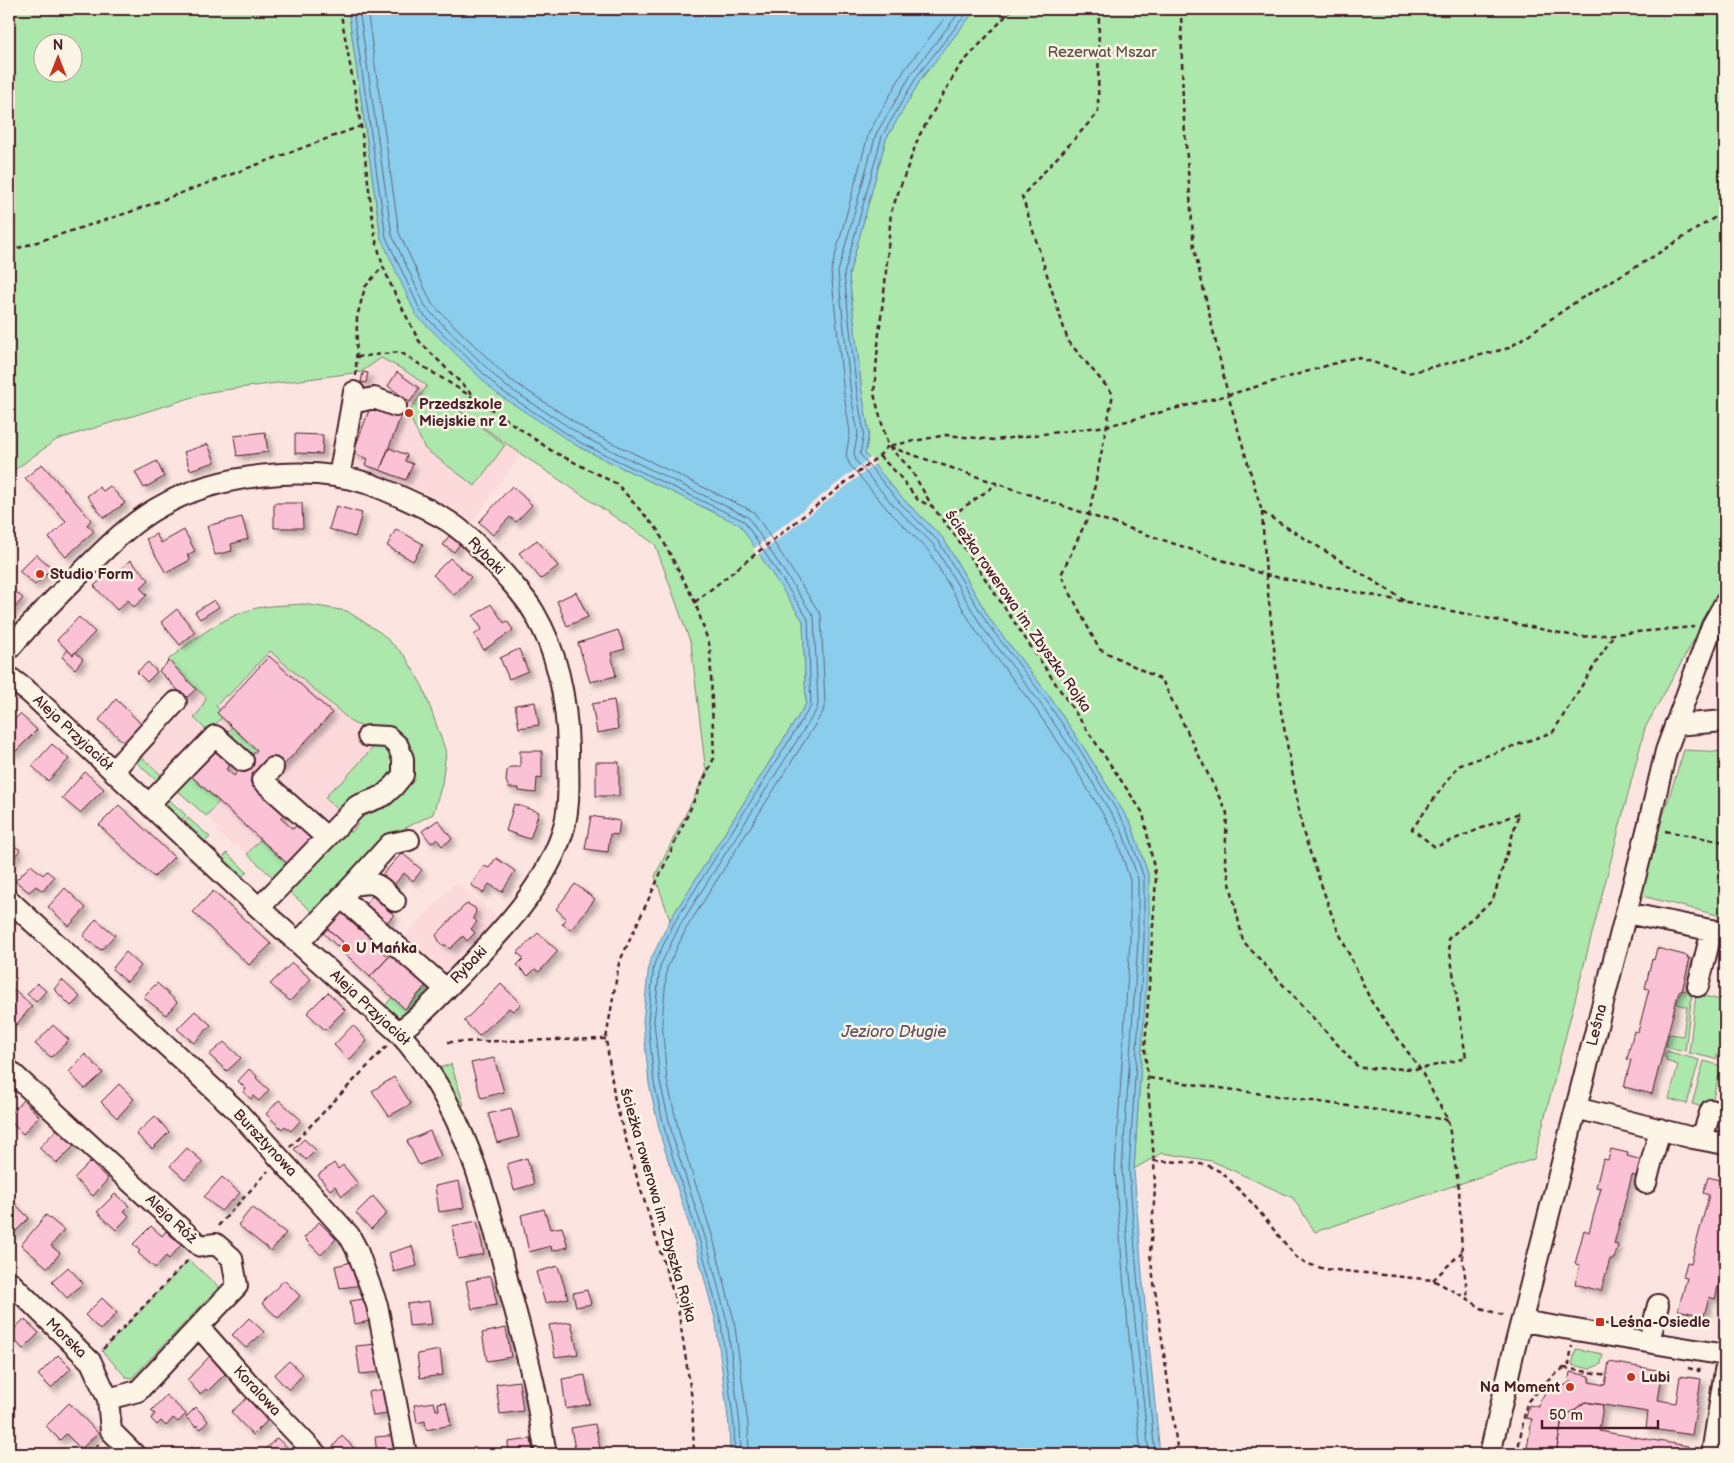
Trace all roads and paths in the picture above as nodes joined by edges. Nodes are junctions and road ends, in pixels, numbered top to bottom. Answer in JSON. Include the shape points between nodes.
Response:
{"nodes":[{"id":1,"x":340,"y":9,"type":"edge"},
{"id":2,"x":1012,"y":9,"type":"edge"},
{"id":3,"x":1099,"y":9,"type":"edge"},
{"id":4,"x":1181,"y":9,"type":"edge"},
{"id":5,"x":361,"y":126,"type":"junction"},
{"id":6,"x":1725,"y":212,"type":"edge"},
{"id":7,"x":9,"y":251,"type":"edge"},
{"id":8,"x":383,"y":266,"type":"junction"},
{"id":9,"x":357,"y":357,"type":"junction"},
{"id":10,"x":1228,"y":395,"type":"junction"},
{"id":11,"x":353,"y":397,"type":"junction"},
{"id":12,"x":478,"y":400,"type":"junction"},
{"id":13,"x":396,"y":406,"type":"dead end"},
{"id":14,"x":1106,"y":426,"type":"junction"},
{"id":15,"x":888,"y":446,"type":"junction"},
{"id":16,"x":879,"y":456,"type":"junction"},
{"id":17,"x":339,"y":477,"type":"junction"},
{"id":18,"x":997,"y":484,"type":"junction"},
{"id":19,"x":932,"y":506,"type":"junction"},
{"id":20,"x":1262,"y":512,"type":"junction"},
{"id":21,"x":1088,"y":515,"type":"junction"},
{"id":22,"x":944,"y":521,"type":"junction"},
{"id":23,"x":1266,"y":575,"type":"junction"},
{"id":24,"x":695,"y":602,"type":"junction"},
{"id":25,"x":1407,"y":602,"type":"junction"},
{"id":26,"x":1725,"y":603,"type":"edge"},
{"id":27,"x":1719,"y":625,"type":"edge"},
{"id":28,"x":1614,"y":634,"type":"junction"},
{"id":29,"x":9,"y":649,"type":"edge"},
{"id":30,"x":9,"y":677,"type":"edge"},
{"id":31,"x":176,"y":702,"type":"dead end"},
{"id":32,"x":1725,"y":721,"type":"edge"},
{"id":33,"x":1675,"y":725,"type":"junction"},
{"id":34,"x":368,"y":736,"type":"dead end"},
{"id":35,"x":243,"y":761,"type":"dead end"},
{"id":36,"x":273,"y":768,"type":"dead end"},
{"id":37,"x":113,"y":771,"type":"junction"},
{"id":38,"x":149,"y":804,"type":"junction"},
{"id":39,"x":1648,"y":827,"type":"junction"},
{"id":40,"x":326,"y":837,"type":"junction"},
{"id":41,"x":409,"y":840,"type":"dead end"},
{"id":42,"x":1725,"y":842,"type":"edge"},
{"id":43,"x":348,"y":891,"type":"junction"},
{"id":44,"x":9,"y":900,"type":"edge"},
{"id":45,"x":395,"y":902,"type":"dead end"},
{"id":46,"x":259,"y":908,"type":"junction"},
{"id":47,"x":1626,"y":912,"type":"junction"},
{"id":48,"x":1718,"y":931,"type":"edge"},
{"id":49,"x":299,"y":942,"type":"junction"},
{"id":50,"x":1698,"y":986,"type":"dead end"},
{"id":51,"x":446,"y":989,"type":"junction"},
{"id":52,"x":394,"y":1037,"type":"junction"},
{"id":53,"x":606,"y":1039,"type":"junction"},
{"id":54,"x":448,"y":1042,"type":"dead end"},
{"id":55,"x":1420,"y":1069,"type":"junction"},
{"id":56,"x":9,"y":1070,"type":"edge"},
{"id":57,"x":1148,"y":1078,"type":"junction"},
{"id":58,"x":1576,"y":1108,"type":"junction"},
{"id":59,"x":1711,"y":1110,"type":"dead end"},
{"id":60,"x":1448,"y":1120,"type":"junction"},
{"id":61,"x":1660,"y":1130,"type":"junction"},
{"id":62,"x":1693,"y":1138,"type":"junction"},
{"id":63,"x":1725,"y":1144,"type":"edge"},
{"id":64,"x":289,"y":1148,"type":"dead end"},
{"id":65,"x":1154,"y":1162,"type":"junction"},
{"id":66,"x":272,"y":1167,"type":"dead end"},
{"id":67,"x":1646,"y":1183,"type":"dead end"},
{"id":68,"x":213,"y":1231,"type":"dead end"},
{"id":69,"x":195,"y":1252,"type":"dead end"},
{"id":70,"x":1462,"y":1252,"type":"junction"},
{"id":71,"x":1433,"y":1280,"type":"junction"},
{"id":72,"x":9,"y":1282,"type":"edge"},
{"id":73,"x":1468,"y":1298,"type":"junction"},
{"id":74,"x":1658,"y":1305,"type":"dead end"},
{"id":75,"x":1516,"y":1319,"type":"junction"},
{"id":76,"x":199,"y":1327,"type":"junction"},
{"id":77,"x":1649,"y":1342,"type":"junction"},
{"id":78,"x":1572,"y":1345,"type":"dead end"},
{"id":79,"x":1725,"y":1354,"type":"edge"},
{"id":80,"x":91,"y":1362,"type":"junction"},
{"id":81,"x":1564,"y":1368,"type":"junction"},
{"id":82,"x":1725,"y":1371,"type":"edge"},
{"id":83,"x":1607,"y":1375,"type":"dead end"},
{"id":84,"x":108,"y":1399,"type":"junction"},
{"id":85,"x":106,"y":1438,"type":"dead end"},
{"id":86,"x":89,"y":1454,"type":"edge"},
{"id":87,"x":134,"y":1454,"type":"edge"},
{"id":88,"x":316,"y":1454,"type":"edge"},
{"id":89,"x":406,"y":1454,"type":"edge"},
{"id":90,"x":546,"y":1454,"type":"edge"},
{"id":91,"x":694,"y":1454,"type":"edge"},
{"id":92,"x":1178,"y":1454,"type":"edge"},
{"id":93,"x":1490,"y":1454,"type":"edge"},
{"id":94,"x":1517,"y":1454,"type":"edge"},
{"id":95,"x":1712,"y":1454,"type":"edge"}],
"edges":[{"from":1,"to":5,"type":"path"},
{"from":2,"to":15,"type":"path","via":[[959,67],[920,136],[891,212],[874,394]]},
{"from":3,"to":14,"type":"path","via":[[1098,113],[1022,196],[1068,341],[1113,394]]},
{"from":4,"to":10,"type":"path","via":[[1183,106],[1194,248]]},
{"from":5,"to":7,"type":"path","via":[[130,212]]},
{"from":5,"to":8,"type":"path","via":[[375,237]]},
{"from":6,"to":10,"type":"path","via":[[1580,299],[1509,348],[1408,373],[1356,357]]},
{"from":8,"to":9,"type":"path","via":[[365,288],[357,317]]},
{"from":8,"to":12,"type":"path","via":[[419,341]]},
{"from":9,"to":11,"type":"path"},
{"from":9,"to":12,"type":"path","via":[[400,352]]},
{"from":10,"to":14,"type":"path"},
{"from":10,"to":20,"type":"path"},
{"from":11,"to":13,"type":"street","via":[[374,398]]},
{"from":11,"to":17,"type":"street"},
{"from":12,"to":24,"type":"path","name":"ścieżka rowerowa im. Zbyszka Rojka","via":[[552,451],[617,484],[657,529]]},
{"from":14,"to":15,"type":"path","via":[[995,440],[946,435]]},
{"from":14,"to":21,"type":"path"},
{"from":15,"to":16,"type":"path"},
{"from":15,"to":18,"type":"path"},
{"from":15,"to":19,"type":"path","via":[[910,468]]},
{"from":16,"to":19,"type":"path","name":"ścieżka rowerowa im. Zbyszka Rojka","via":[[918,500]]},
{"from":16,"to":24,"type":"path"},
{"from":17,"to":29,"type":"street","name":"Rybaki","via":[[278,474],[225,482],[191,492],[161,506],[107,547]]},
{"from":17,"to":51,"type":"street","name":"Rybaki","via":[[369,484],[410,500],[450,521],[468,535],[532,609],[548,642],[560,679],[566,708],[568,772],[563,833],[531,894],[498,935]]},
{"from":18,"to":21,"type":"path"},
{"from":18,"to":22,"type":"path"},
{"from":19,"to":22,"type":"path","name":"ścieżka rowerowa im. Zbyszka Rojka"},
{"from":20,"to":23,"type":"path"},
{"from":20,"to":25,"type":"path"},
{"from":21,"to":23,"type":"path"},
{"from":21,"to":55,"type":"path","via":[[1061,575],[1099,650],[1162,680],[1227,813],[1225,861],[1243,941],[1359,1068]]},
{"from":22,"to":57,"type":"path","name":"ścieżka rowerowa im. Zbyszka Rojka","via":[[1143,813],[1156,878],[1145,1049]]},
{"from":23,"to":25,"type":"path"},
{"from":23,"to":55,"type":"path","via":[[1281,711],[1303,832],[1335,924],[1372,1001]]},
{"from":24,"to":53,"type":"path","name":"ścieżka rowerowa im. Zbyszka Rojka","via":[[710,647],[714,758],[619,963]]},
{"from":25,"to":28,"type":"path","via":[[1580,637]]},
{"from":26,"to":27,"type":"street","name":"Leśna"},
{"from":27,"to":28,"type":"path"},
{"from":27,"to":33,"type":"street","name":"Leśna"},
{"from":28,"to":55,"type":"path","via":[[1553,732],[1458,766],[1412,829],[1435,847],[1519,813],[1493,900],[1448,938],[1466,1058]]},
{"from":30,"to":37,"type":"street","name":"Aleja Przyjaciół"},
{"from":31,"to":37,"type":"street"},
{"from":32,"to":33,"type":"street"},
{"from":33,"to":39,"type":"street","name":"Leśna"},
{"from":34,"to":40,"type":"street","via":[[388,736],[398,746],[403,759],[403,775],[383,796],[357,806]]},
{"from":35,"to":38,"type":"street","via":[[215,736]]},
{"from":36,"to":40,"type":"street","via":[[262,780]]},
{"from":37,"to":38,"type":"street","name":"Aleja Przyjaciół"},
{"from":38,"to":46,"type":"street","name":"Aleja Przyjaciół"},
{"from":39,"to":42,"type":"path"},
{"from":39,"to":47,"type":"street","name":"Leśna"},
{"from":40,"to":46,"type":"street"},
{"from":41,"to":43,"type":"street","via":[[390,844]]},
{"from":43,"to":45,"type":"street","via":[[365,882],[375,883]]},
{"from":43,"to":49,"type":"street"},
{"from":43,"to":51,"type":"street"},
{"from":44,"to":89,"type":"street","name":"Bursztynowa","via":[[235,1109],[348,1235],[357,1250],[377,1305]]},
{"from":46,"to":49,"type":"street","name":"Aleja Przyjaciół"},
{"from":47,"to":48,"type":"street"},
{"from":47,"to":58,"type":"street","name":"Leśna"},
{"from":48,"to":50,"type":"street"},
{"from":49,"to":52,"type":"street","name":"Aleja Przyjaciół"},
{"from":51,"to":52,"type":"street","name":"Rybaki"},
{"from":52,"to":64,"type":"path"},
{"from":52,"to":90,"type":"street","name":"Aleja Przyjaciół","via":[[415,1051],[445,1095],[480,1179],[534,1390]]},
{"from":53,"to":54,"type":"path"},
{"from":53,"to":91,"type":"path","name":"ścieżka rowerowa im. Zbyszka Rojka","via":[[615,1101],[678,1308],[692,1399]]},
{"from":55,"to":60,"type":"path"},
{"from":56,"to":76,"type":"street","name":"Aleja Róż","via":[[200,1246],[216,1244],[232,1258],[237,1286]]},
{"from":57,"to":60,"type":"path"},
{"from":57,"to":65,"type":"path","name":"ścieżka rowerowa im. Zbyszka Rojka"},
{"from":58,"to":61,"type":"street"},
{"from":58,"to":75,"type":"street","name":"Leśna"},
{"from":59,"to":62,"type":"street","via":[[1704,1132]]},
{"from":60,"to":70,"type":"path","via":[[1459,1189]]},
{"from":61,"to":62,"type":"street"},
{"from":61,"to":67,"type":"street"},
{"from":62,"to":63,"type":"street"},
{"from":65,"to":71,"type":"path","via":[[1207,1165],[1222,1173],[1253,1204],[1296,1256],[1308,1264],[1321,1269]]},
{"from":65,"to":92,"type":"path","name":"ścieżka rowerowa im. Zbyszka Rojka","via":[[1150,1254]]},
{"from":66,"to":68,"type":"path"},
{"from":69,"to":80,"type":"path"},
{"from":70,"to":71,"type":"path"},
{"from":70,"to":73,"type":"path"},
{"from":71,"to":73,"type":"path"},
{"from":72,"to":80,"type":"street","name":"Morska"},
{"from":73,"to":75,"type":"path","via":[[1481,1308]]},
{"from":74,"to":77,"type":"street"},
{"from":75,"to":77,"type":"street"},
{"from":75,"to":93,"type":"street","name":"Leśna"},
{"from":76,"to":84,"type":"street","name":"Aleja Róż","via":[[138,1390]]},
{"from":76,"to":88,"type":"street","name":"Koralowa"},
{"from":77,"to":79,"type":"street"},
{"from":78,"to":81,"type":"path","via":[[1569,1364]]},
{"from":80,"to":84,"type":"street","name":"Morska"},
{"from":81,"to":83,"type":"path"},
{"from":81,"to":94,"type":"path","via":[[1527,1402]]},
{"from":82,"to":95,"type":"street"},
{"from":84,"to":87,"type":"street","name":"Morska","via":[[111,1431]]},
{"from":85,"to":86,"type":"path"}]}
